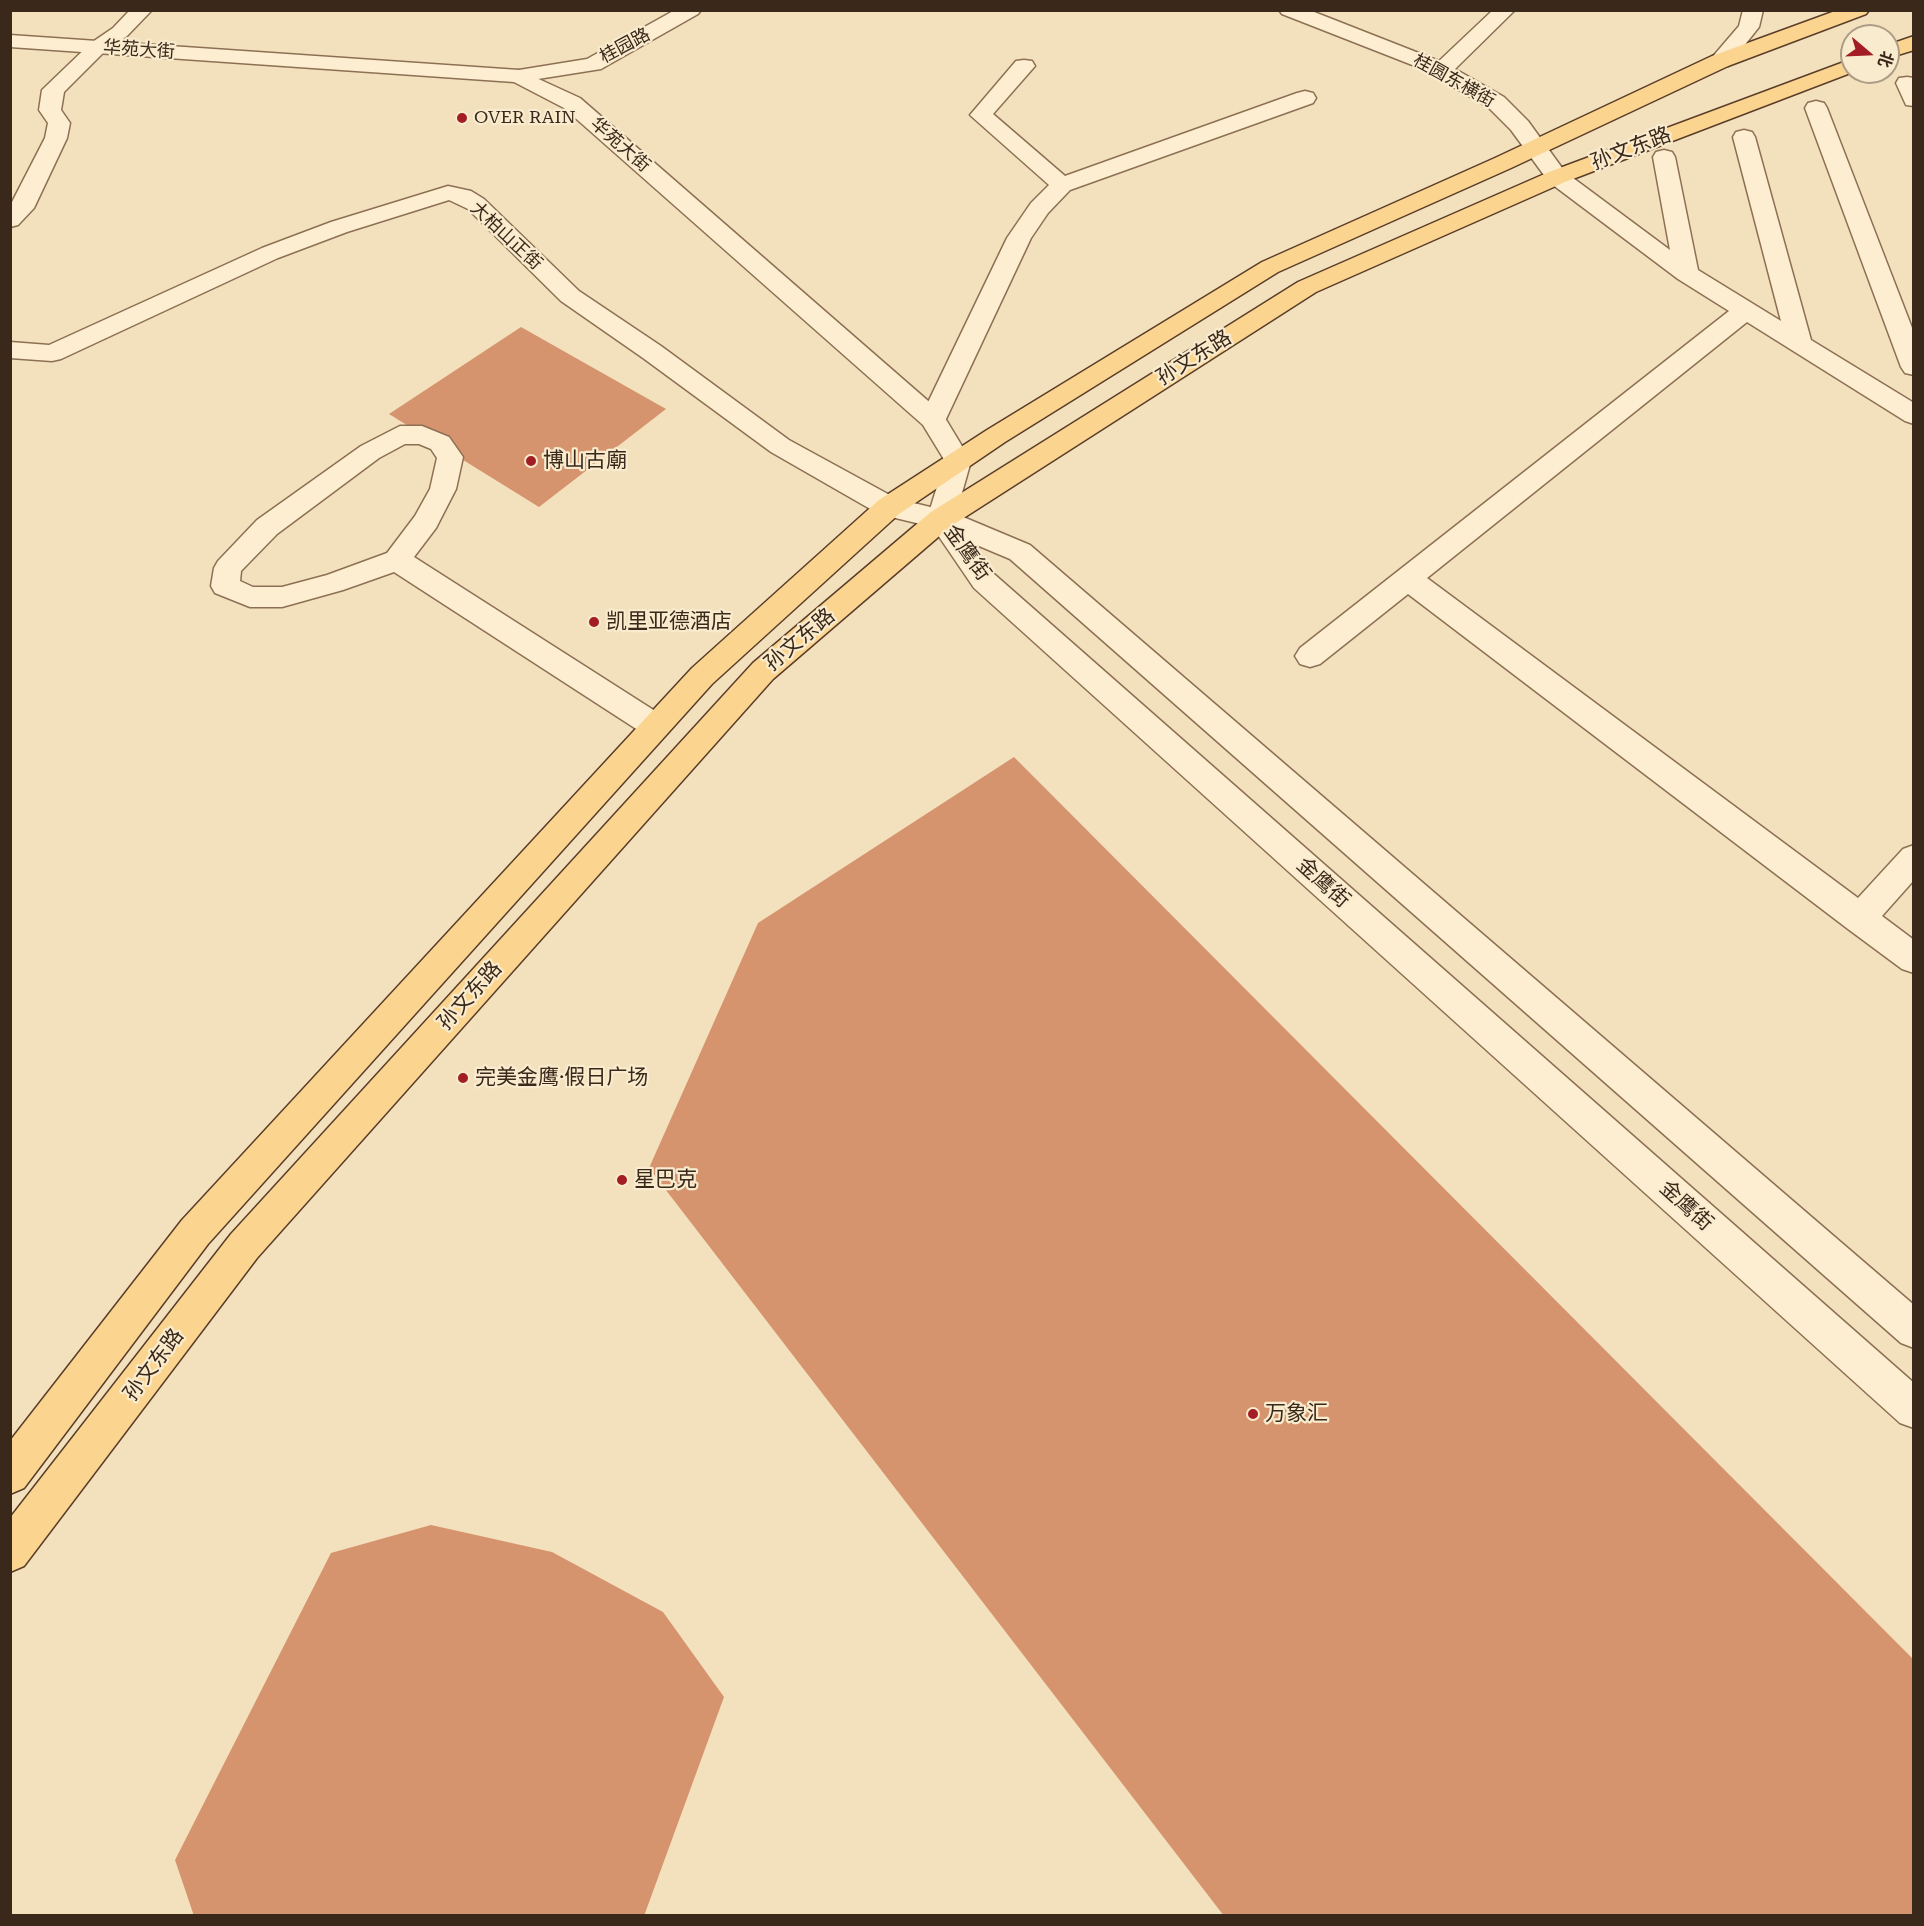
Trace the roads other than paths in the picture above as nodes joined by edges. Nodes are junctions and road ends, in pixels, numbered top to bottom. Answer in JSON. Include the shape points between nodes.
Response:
{"nodes":[{"id":1,"x":142,"y":10,"type":"edge"},
{"id":2,"x":691,"y":10,"type":"edge"},
{"id":3,"x":1289,"y":10,"type":"edge"},
{"id":4,"x":1505,"y":10,"type":"edge"},
{"id":5,"x":1753,"y":10,"type":"edge"},
{"id":6,"x":1859,"y":10,"type":"edge"},
{"id":7,"x":10,"y":41,"type":"edge"},
{"id":8,"x":98,"y":47,"type":"junction"},
{"id":9,"x":1720,"y":61,"type":"junction"},
{"id":10,"x":1024,"y":66,"type":"dead end"},
{"id":11,"x":1442,"y":70,"type":"junction"},
{"id":12,"x":1840,"y":70,"type":"edge"},
{"id":13,"x":519,"y":76,"type":"junction"},
{"id":14,"x":1305,"y":98,"type":"dead end"},
{"id":15,"x":1816,"y":108,"type":"dead end"},
{"id":16,"x":1744,"y":137,"type":"dead end"},
{"id":17,"x":1534,"y":148,"type":"junction"},
{"id":18,"x":1664,"y":157,"type":"dead end"},
{"id":19,"x":1557,"y":177,"type":"junction"},
{"id":20,"x":1062,"y":185,"type":"junction"},
{"id":21,"x":10,"y":220,"type":"edge"},
{"id":22,"x":1687,"y":274,"type":"junction"},
{"id":23,"x":1746,"y":310,"type":"junction"},
{"id":24,"x":1799,"y":343,"type":"junction"},
{"id":25,"x":10,"y":350,"type":"edge"},
{"id":26,"x":1914,"y":367,"type":"edge"},
{"id":27,"x":1914,"y":415,"type":"edge"},
{"id":28,"x":933,"y":419,"type":"junction"},
{"id":29,"x":958,"y":461,"type":"junction"},
{"id":30,"x":889,"y":507,"type":"junction"},
{"id":31,"x":941,"y":519,"type":"junction"},
{"id":32,"x":398,"y":560,"type":"junction"},
{"id":33,"x":1408,"y":579,"type":"junction"},
{"id":34,"x":1310,"y":656,"type":"dead end"},
{"id":35,"x":655,"y":726,"type":"junction"},
{"id":36,"x":1914,"y":858,"type":"edge"},
{"id":37,"x":1858,"y":919,"type":"junction"},
{"id":38,"x":1914,"y":959,"type":"edge"},
{"id":39,"x":1914,"y":1330,"type":"edge"},
{"id":40,"x":1914,"y":1409,"type":"edge"},
{"id":41,"x":10,"y":1474,"type":"edge"},
{"id":42,"x":10,"y":1552,"type":"edge"}],
"edges":[{"from":1,"to":8,"type":"street"},
{"from":2,"to":13,"type":"street","name":"桂园路","via":[[593,64]]},
{"from":3,"to":11,"type":"street","name":"桂圆东横街"},
{"from":4,"to":11,"type":"street"},
{"from":5,"to":9,"type":"street","via":[[1749,27]]},
{"from":6,"to":9,"type":"main road","name":"孙文东路"},
{"from":7,"to":8,"type":"street","name":"华苑大街"},
{"from":8,"to":13,"type":"street","name":"华苑大街"},
{"from":8,"to":21,"type":"street","via":[[53,90],[50,110],[59,123],[56,138],[22,208]]},
{"from":9,"to":17,"type":"main road","name":"孙文东路"},
{"from":10,"to":20,"type":"street","via":[[981,115]]},
{"from":11,"to":17,"type":"street","name":"桂圆东横街","via":[[1497,102]]},
{"from":12,"to":19,"type":"main road","name":"孙文东路"},
{"from":13,"to":28,"type":"street","name":"华苑大街","via":[[572,103]]},
{"from":14,"to":20,"type":"street"},
{"from":15,"to":26,"type":"street"},
{"from":16,"to":24,"type":"street"},
{"from":17,"to":19,"type":"street","name":"桂圆东横街"},
{"from":17,"to":29,"type":"main road","name":"孙文东路","via":[[1270,267]]},
{"from":18,"to":22,"type":"street"},
{"from":19,"to":22,"type":"street","name":"桂圆东横街"},
{"from":19,"to":31,"type":"main road","name":"孙文东路","via":[[1307,287]]},
{"from":20,"to":28,"type":"street","via":[[1039,208],[1019,238]]},
{"from":22,"to":23,"type":"street","name":"桂圆东横街"},
{"from":23,"to":24,"type":"street","name":"桂圆东横街"},
{"from":23,"to":33,"type":"street"},
{"from":24,"to":27,"type":"street","name":"桂圆东横街"},
{"from":25,"to":30,"type":"street","name":"大柏山正街","via":[[52,353],[270,253],[448,193],[476,204],[570,296],[780,446]]},
{"from":28,"to":29,"type":"street","name":"华苑大街"},
{"from":29,"to":30,"type":"main road","name":"孙文东路"},
{"from":29,"to":31,"type":"street"},
{"from":30,"to":31,"type":"street","name":"大柏山正街"},
{"from":30,"to":35,"type":"main road","name":"孙文东路","via":[[702,676]]},
{"from":31,"to":39,"type":"street","name":"金鹰街","via":[[1020,552]]},
{"from":31,"to":40,"type":"street","name":"金鹰街","via":[[984,581]]},
{"from":31,"to":42,"type":"main road","name":"孙文东路","via":[[763,671],[244,1246]]},
{"from":32,"to":32,"type":"street","via":[[443,489],[450,457],[440,443],[422,435],[400,435],[370,452],[267,527],[228,568],[225,586],[250,597],[282,597]]},
{"from":32,"to":35,"type":"street"},
{"from":33,"to":34,"type":"street"},
{"from":33,"to":37,"type":"street"},
{"from":35,"to":41,"type":"main road","name":"孙文东路","via":[[195,1232]]},
{"from":36,"to":37,"type":"street"},
{"from":37,"to":38,"type":"street"}]}
